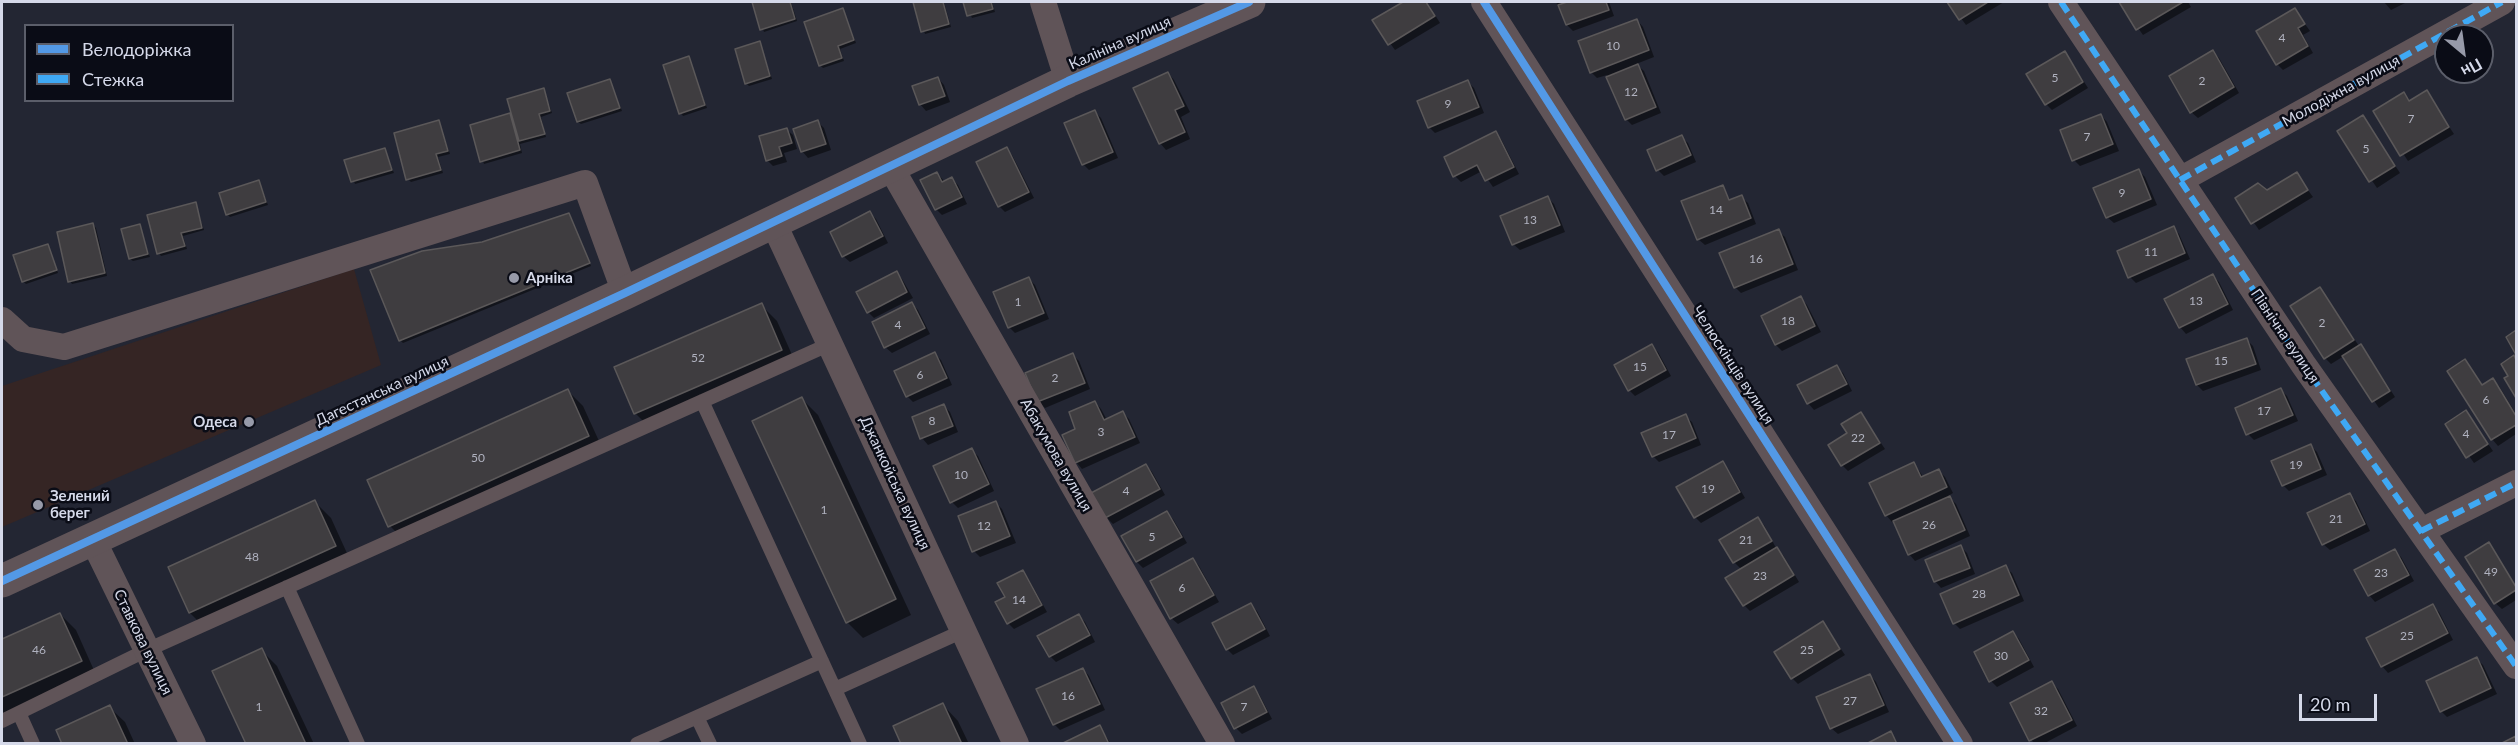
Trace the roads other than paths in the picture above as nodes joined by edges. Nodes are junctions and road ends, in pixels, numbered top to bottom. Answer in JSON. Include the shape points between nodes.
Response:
{"nodes":[{"id":1,"x":1043,"y":2,"type":"edge"},
{"id":2,"x":1249,"y":2,"type":"edge"},
{"id":3,"x":1484,"y":2,"type":"edge"},
{"id":4,"x":2061,"y":2,"type":"edge"},
{"id":5,"x":2502,"y":2,"type":"edge"},
{"id":6,"x":1068,"y":81,"type":"junction"},
{"id":7,"x":890,"y":166,"type":"junction"},
{"id":8,"x":2180,"y":180,"type":"junction"},
{"id":9,"x":773,"y":222,"type":"junction"},
{"id":10,"x":625,"y":293,"type":"junction"},
{"id":11,"x":2,"y":320,"type":"edge"},
{"id":12,"x":830,"y":344,"type":"junction"},
{"id":13,"x":702,"y":401,"type":"junction"},
{"id":14,"x":2517,"y":483,"type":"edge"},
{"id":15,"x":2421,"y":531,"type":"junction"},
{"id":16,"x":93,"y":540,"type":"junction"},
{"id":17,"x":2,"y":581,"type":"edge"},
{"id":18,"x":287,"y":587,"type":"junction"},
{"id":19,"x":963,"y":631,"type":"junction"},
{"id":20,"x":147,"y":650,"type":"junction"},
{"id":21,"x":822,"y":661,"type":"junction"},
{"id":22,"x":2517,"y":666,"type":"edge"},
{"id":23,"x":835,"y":689,"type":"junction"},
{"id":24,"x":20,"y":713,"type":"junction"},
{"id":25,"x":697,"y":717,"type":"junction"},
{"id":26,"x":2,"y":721,"type":"edge"},
{"id":27,"x":33,"y":744,"type":"edge"},
{"id":28,"x":193,"y":744,"type":"edge"},
{"id":29,"x":358,"y":744,"type":"edge"},
{"id":30,"x":637,"y":744,"type":"edge"},
{"id":31,"x":710,"y":744,"type":"edge"},
{"id":32,"x":860,"y":744,"type":"edge"},
{"id":33,"x":1016,"y":744,"type":"edge"},
{"id":34,"x":1222,"y":744,"type":"edge"},
{"id":35,"x":1960,"y":744,"type":"edge"}],
"edges":[{"from":1,"to":6,"type":"street"},
{"from":2,"to":6,"type":"street","name":"Калініна вулиця"},
{"from":3,"to":35,"type":"street","name":"Челюскінців вулиця"},
{"from":4,"to":8,"type":"street","name":"Північна вулиця"},
{"from":5,"to":8,"type":"street","name":"Молодіжна вулиця"},
{"from":6,"to":7,"type":"street","name":"Калініна вулиця"},
{"from":7,"to":9,"type":"street","name":"Дагестанська вулиця"},
{"from":7,"to":34,"type":"street","name":"Абакумова вулиця"},
{"from":8,"to":15,"type":"street","name":"Північна вулиця"},
{"from":9,"to":10,"type":"street","name":"Дагестанська вулиця"},
{"from":9,"to":12,"type":"street","name":"Джанкойська вулиця"},
{"from":10,"to":11,"type":"street","via":[[585,183],[64,348],[23,339]]},
{"from":10,"to":16,"type":"street","name":"Дагестанська вулиця"},
{"from":12,"to":13,"type":"lane"},
{"from":12,"to":19,"type":"street","name":"Джанкойська вулиця"},
{"from":13,"to":18,"type":"lane"},
{"from":13,"to":21,"type":"lane"},
{"from":14,"to":15,"type":"street"},
{"from":15,"to":22,"type":"street","name":"Північна вулиця"},
{"from":16,"to":17,"type":"street","name":"Дагестанська вулиця"},
{"from":16,"to":20,"type":"street","name":"Ставкова вулиця"},
{"from":18,"to":20,"type":"lane"},
{"from":18,"to":29,"type":"lane"},
{"from":19,"to":23,"type":"lane"},
{"from":19,"to":33,"type":"street","name":"Джанкойська вулиця"},
{"from":20,"to":24,"type":"lane"},
{"from":20,"to":28,"type":"street","name":"Ставкова вулиця"},
{"from":21,"to":23,"type":"lane"},
{"from":21,"to":25,"type":"lane"},
{"from":23,"to":32,"type":"lane"},
{"from":24,"to":26,"type":"lane"},
{"from":24,"to":27,"type":"lane"},
{"from":25,"to":30,"type":"lane"},
{"from":25,"to":31,"type":"lane"}]}
